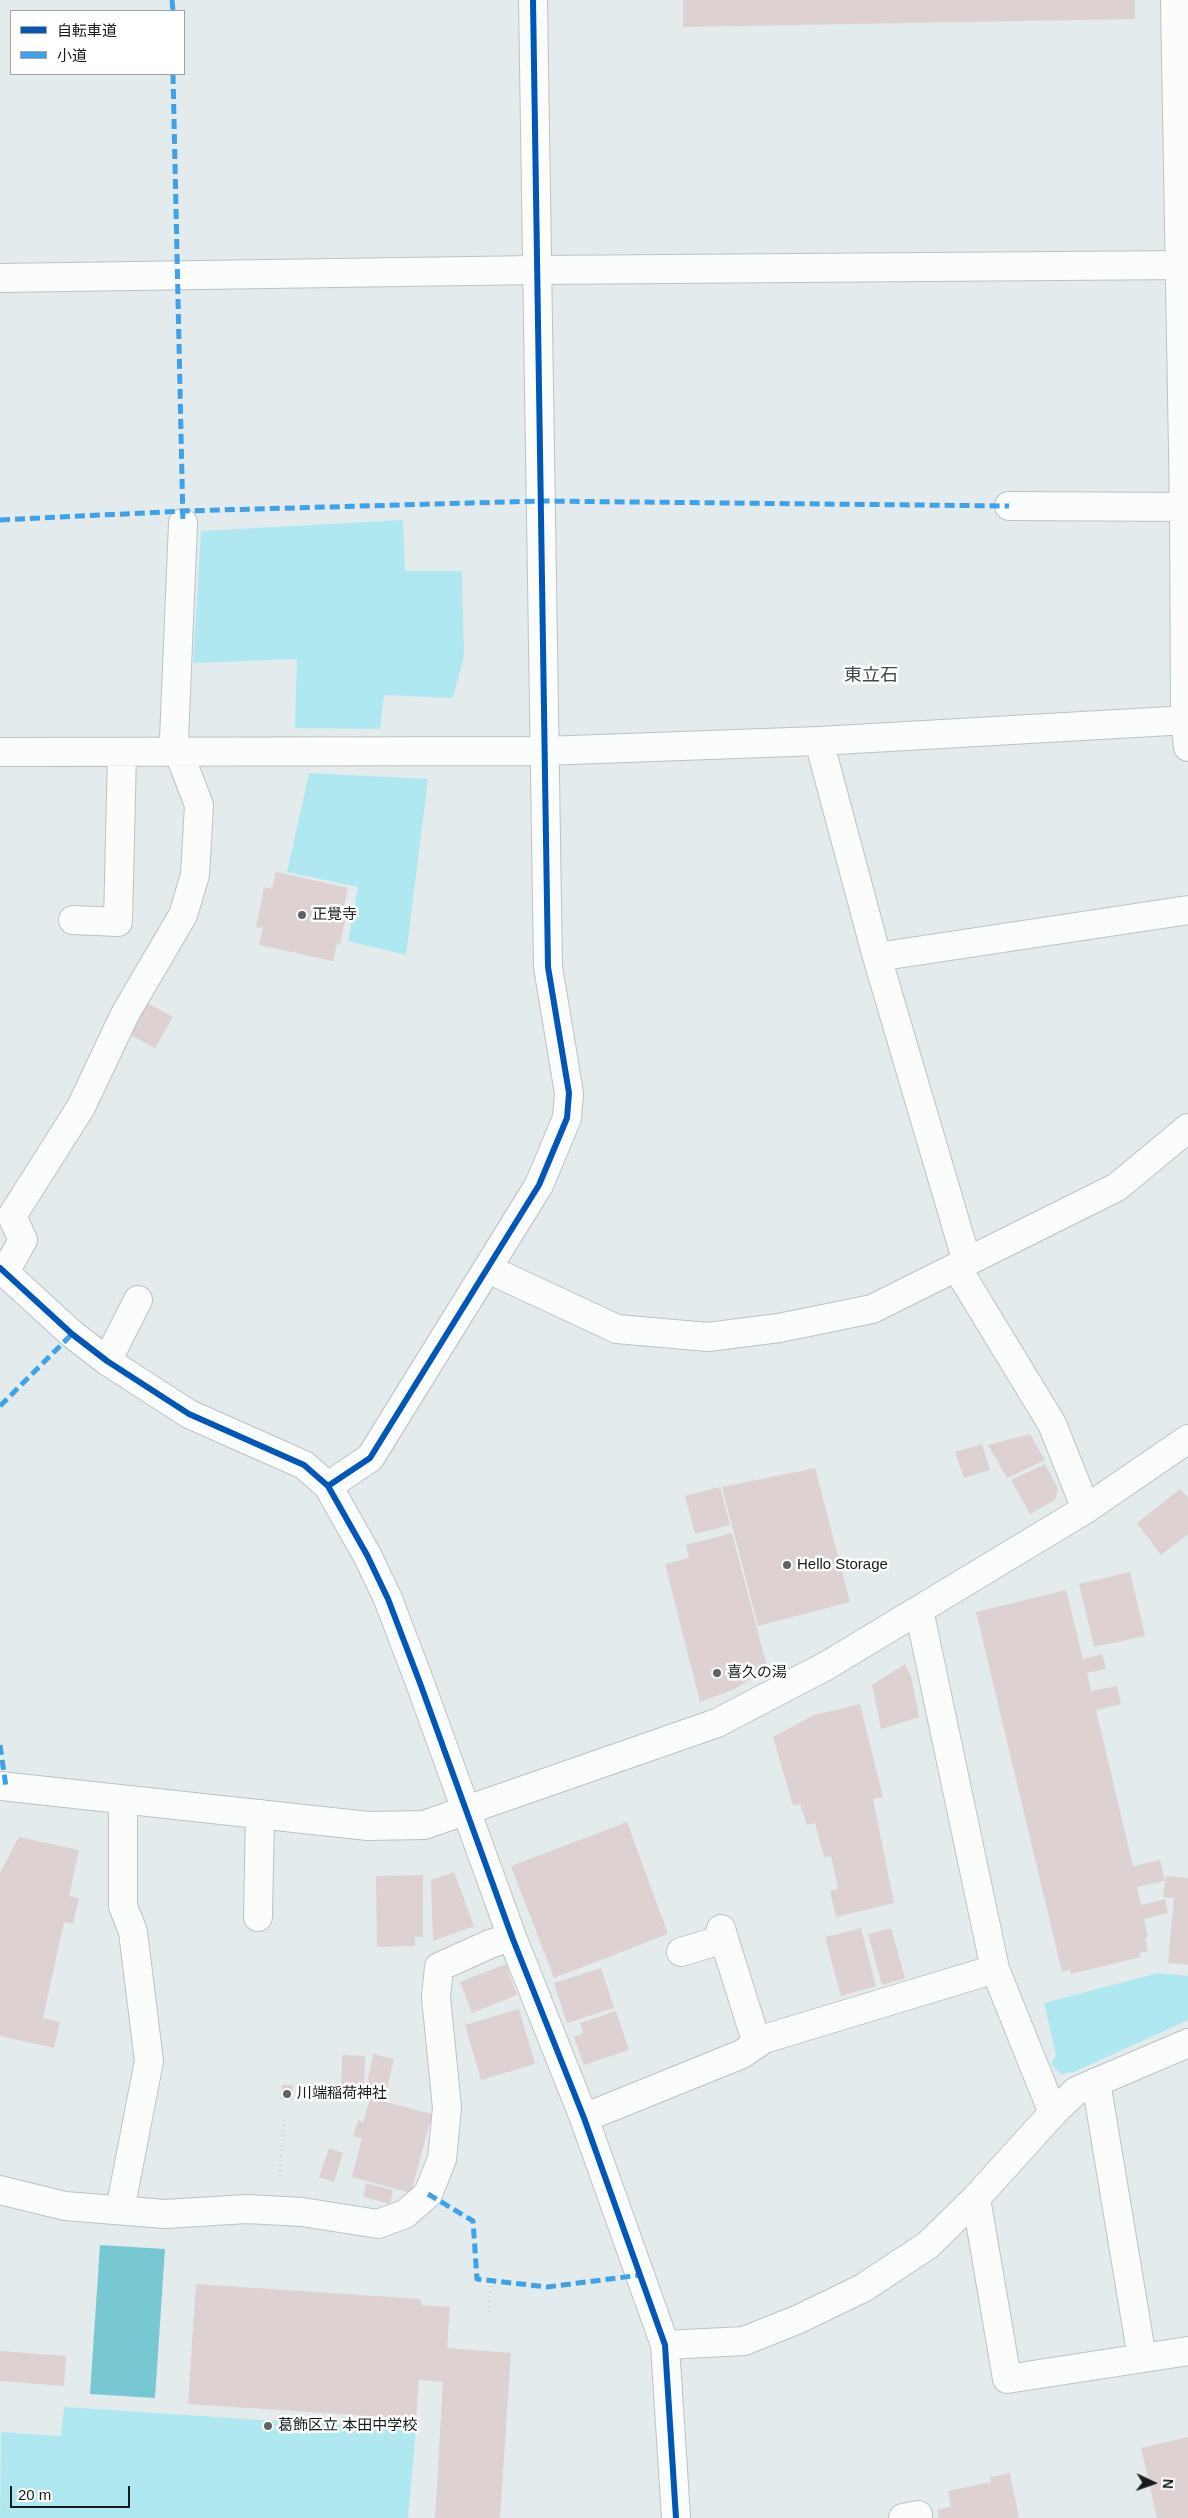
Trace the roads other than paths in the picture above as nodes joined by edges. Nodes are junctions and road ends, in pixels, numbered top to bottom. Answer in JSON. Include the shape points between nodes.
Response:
{"nodes":[{"id":1,"x":533,"y":0,"type":"edge"},
{"id":2,"x":1175,"y":0,"type":"edge"},
{"id":3,"x":1184,"y":265,"type":"edge"},
{"id":4,"x":537,"y":270,"type":"junction"},
{"id":5,"x":0,"y":278,"type":"edge"},
{"id":6,"x":1009,"y":506,"type":"dead end"},
{"id":7,"x":1184,"y":507,"type":"junction"},
{"id":8,"x":183,"y":522,"type":"dead end"},
{"id":9,"x":1186,"y":720,"type":"edge"},
{"id":10,"x":819,"y":741,"type":"junction"},
{"id":11,"x":1188,"y":747,"type":"edge"},
{"id":12,"x":544,"y":751,"type":"junction"},
{"id":13,"x":0,"y":752,"type":"edge"},
{"id":14,"x":122,"y":753,"type":"junction"},
{"id":15,"x":177,"y":753,"type":"junction"},
{"id":16,"x":1188,"y":910,"type":"edge"},
{"id":17,"x":73,"y":920,"type":"dead end"},
{"id":18,"x":877,"y":957,"type":"junction"},
{"id":19,"x":1188,"y":1128,"type":"edge"},
{"id":20,"x":962,"y":1265,"type":"junction"},
{"id":21,"x":3,"y":1270,"type":"edge"},
{"id":22,"x":496,"y":1272,"type":"junction"},
{"id":23,"x":138,"y":1300,"type":"dead end"},
{"id":24,"x":107,"y":1361,"type":"junction"},
{"id":25,"x":1188,"y":1439,"type":"edge"},
{"id":26,"x":328,"y":1486,"type":"junction"},
{"id":27,"x":1086,"y":1509,"type":"junction"},
{"id":28,"x":919,"y":1610,"type":"junction"},
{"id":29,"x":0,"y":1786,"type":"edge"},
{"id":30,"x":123,"y":1800,"type":"junction"},
{"id":31,"x":465,"y":1812,"type":"junction"},
{"id":32,"x":260,"y":1814,"type":"junction"},
{"id":33,"x":258,"y":1917,"type":"dead end"},
{"id":34,"x":512,"y":1937,"type":"junction"},
{"id":35,"x":681,"y":1952,"type":"dead end"},
{"id":36,"x":996,"y":1969,"type":"junction"},
{"id":37,"x":1188,"y":2043,"type":"edge"},
{"id":38,"x":757,"y":2044,"type":"junction"},
{"id":39,"x":1096,"y":2082,"type":"junction"},
{"id":40,"x":1053,"y":2113,"type":"junction"},
{"id":41,"x":584,"y":2118,"type":"junction"},
{"id":42,"x":0,"y":2190,"type":"edge"},
{"id":43,"x":976,"y":2198,"type":"junction"},
{"id":44,"x":120,"y":2210,"type":"junction"},
{"id":45,"x":666,"y":2345,"type":"junction"},
{"id":46,"x":1188,"y":2351,"type":"edge"},
{"id":47,"x":1142,"y":2358,"type":"junction"},
{"id":48,"x":676,"y":2518,"type":"edge"}],
"edges":[{"from":1,"to":4,"type":"street"},
{"from":2,"to":3,"type":"street"},
{"from":3,"to":4,"type":"street"},
{"from":3,"to":7,"type":"street"},
{"from":4,"to":5,"type":"street"},
{"from":4,"to":12,"type":"street"},
{"from":6,"to":7,"type":"street"},
{"from":7,"to":9,"type":"street"},
{"from":8,"to":15,"type":"street","via":[[174,740]]},
{"from":9,"to":10,"type":"street"},
{"from":9,"to":11,"type":"street"},
{"from":10,"to":12,"type":"street"},
{"from":10,"to":18,"type":"street"},
{"from":12,"to":15,"type":"street"},
{"from":12,"to":22,"type":"street","via":[[548,967],[568,1094],[567,1118],[539,1185]]},
{"from":13,"to":14,"type":"street"},
{"from":14,"to":15,"type":"street"},
{"from":14,"to":17,"type":"street","via":[[118,922]]},
{"from":15,"to":21,"type":"street","via":[[199,805],[195,875],[183,915],[125,1014],[81,1107],[12,1216],[23,1240]]},
{"from":16,"to":18,"type":"street"},
{"from":18,"to":20,"type":"street"},
{"from":19,"to":20,"type":"street","via":[[1117,1187]]},
{"from":20,"to":22,"type":"street","via":[[872,1310],[779,1328],[708,1337],[617,1329]]},
{"from":20,"to":27,"type":"street","via":[[1052,1424]]},
{"from":21,"to":24,"type":"street","via":[[72,1334]]},
{"from":22,"to":26,"type":"street","via":[[370,1458]]},
{"from":23,"to":24,"type":"street"},
{"from":24,"to":26,"type":"street","via":[[188,1414],[304,1465]]},
{"from":25,"to":27,"type":"street"},
{"from":26,"to":31,"type":"street","via":[[388,1599]]},
{"from":27,"to":28,"type":"street"},
{"from":28,"to":31,"type":"street","via":[[826,1666],[718,1723]]},
{"from":28,"to":36,"type":"street"},
{"from":29,"to":30,"type":"street"},
{"from":30,"to":32,"type":"street"},
{"from":30,"to":44,"type":"street","via":[[123,1906],[133,1932],[149,2061]]},
{"from":31,"to":32,"type":"street","via":[[424,1825],[394,1826]]},
{"from":31,"to":34,"type":"street"},
{"from":32,"to":33,"type":"street"},
{"from":34,"to":41,"type":"street"},
{"from":34,"to":44,"type":"street","via":[[439,1967],[436,1997],[447,2108],[442,2159],[428,2194],[405,2214],[378,2224],[277,2210],[165,2214]]},
{"from":35,"to":38,"type":"street","via":[[723,1934]]},
{"from":36,"to":38,"type":"street","via":[[764,2039]]},
{"from":36,"to":40,"type":"street"},
{"from":37,"to":39,"type":"street"},
{"from":38,"to":41,"type":"street","via":[[742,2054]]},
{"from":39,"to":40,"type":"street","via":[[1076,2091]]},
{"from":39,"to":47,"type":"street"},
{"from":40,"to":43,"type":"street"},
{"from":41,"to":45,"type":"street"},
{"from":42,"to":44,"type":"street","via":[[66,2206]]},
{"from":43,"to":45,"type":"street","via":[[928,2246],[902,2264],[863,2288],[799,2319],[744,2341]]},
{"from":43,"to":47,"type":"street","via":[[1007,2379]]},
{"from":45,"to":48,"type":"street"},
{"from":46,"to":47,"type":"street"}]}
